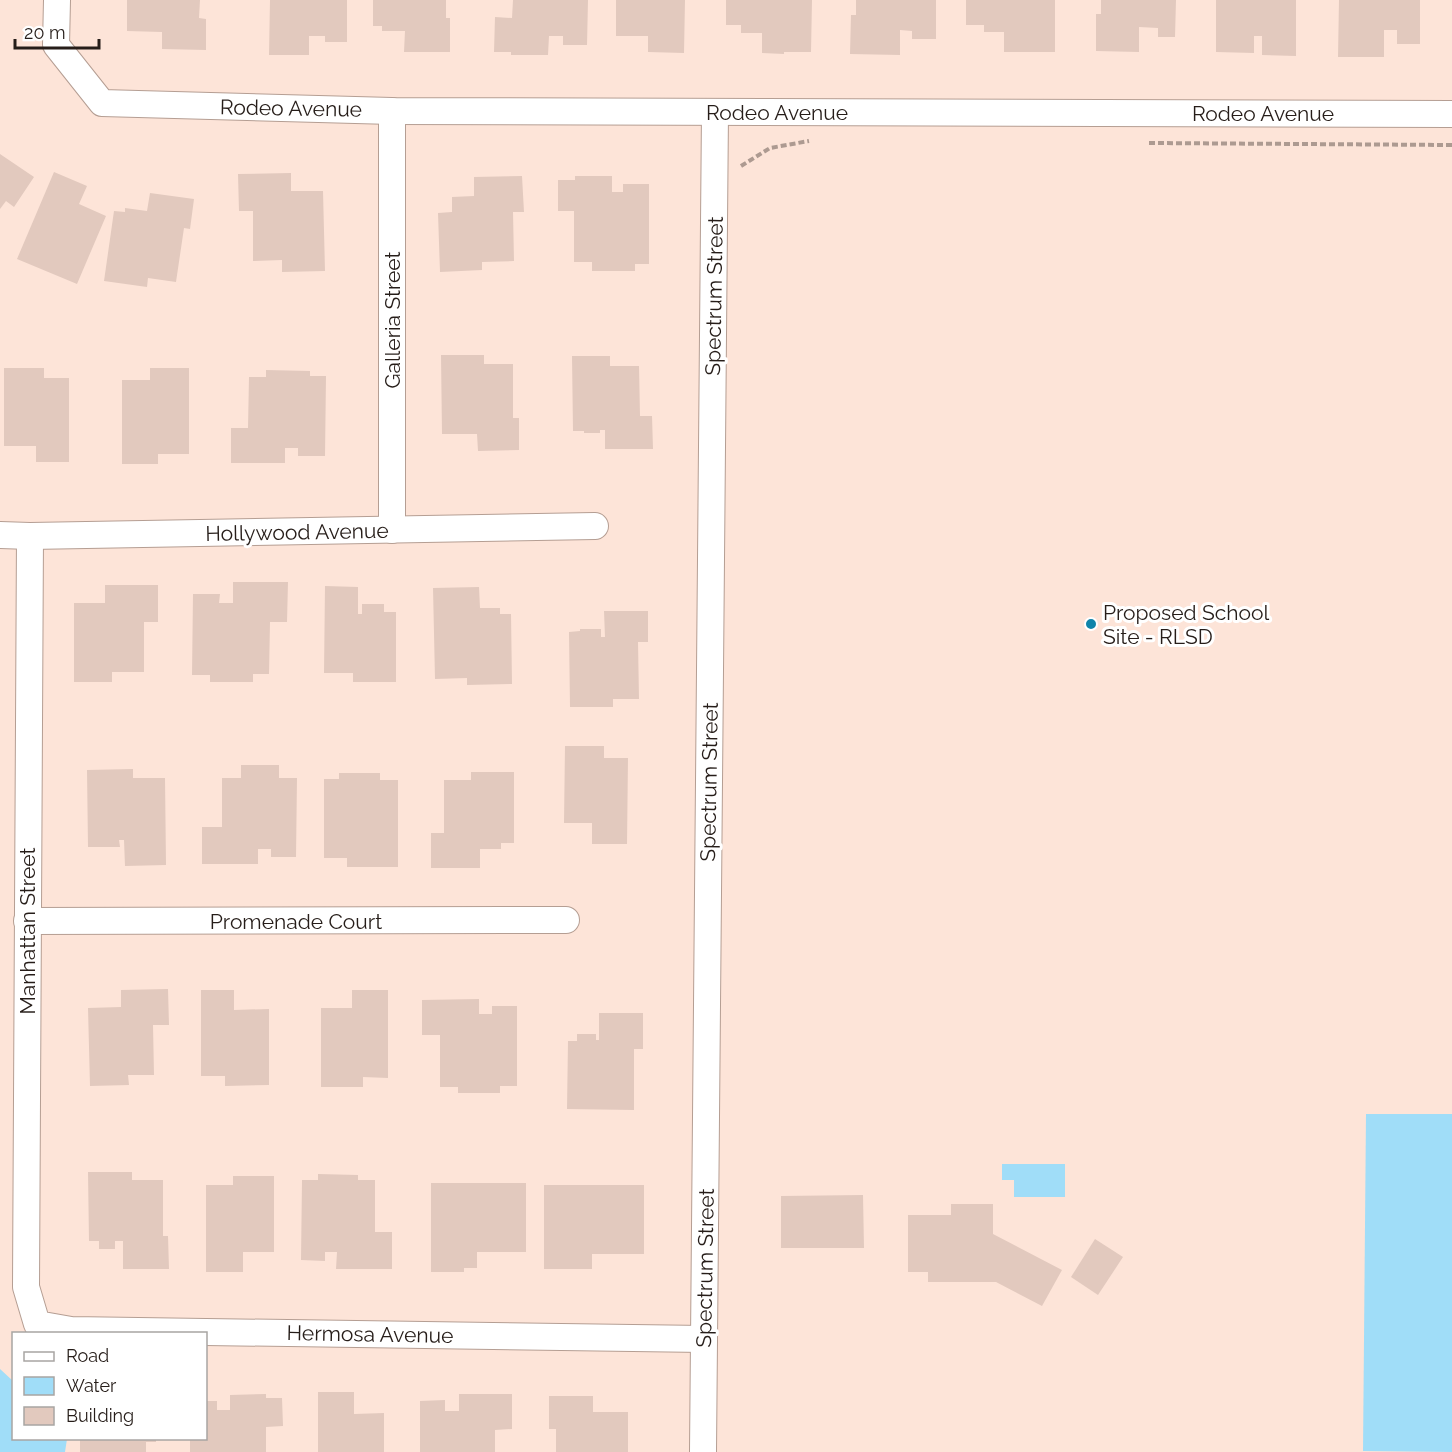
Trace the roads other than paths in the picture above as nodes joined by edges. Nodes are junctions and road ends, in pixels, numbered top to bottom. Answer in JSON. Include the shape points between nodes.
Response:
{"nodes":[{"id":1,"x":57,"y":0,"type":"edge"},
{"id":2,"x":392,"y":111,"type":"junction"},
{"id":3,"x":716,"y":112,"type":"junction"},
{"id":4,"x":1452,"y":114,"type":"edge"},
{"id":5,"x":595,"y":526,"type":"dead end"},
{"id":6,"x":392,"y":530,"type":"junction"},
{"id":7,"x":0,"y":535,"type":"edge"},
{"id":8,"x":30,"y":536,"type":"junction"},
{"id":9,"x":566,"y":920,"type":"dead end"},
{"id":10,"x":27,"y":921,"type":"junction"},
{"id":11,"x":37,"y":1324,"type":"joint"},
{"id":12,"x":704,"y":1339,"type":"junction"},
{"id":13,"x":703,"y":1452,"type":"edge"}],
"edges":[{"from":1,"to":2,"type":"street","name":"Rodeo Avenue","via":[[56,45],[102,103]]},
{"from":2,"to":3,"type":"street","name":"Rodeo Avenue"},
{"from":2,"to":6,"type":"street","name":"Galleria Street"},
{"from":3,"to":4,"type":"street","name":"Rodeo Avenue"},
{"from":3,"to":12,"type":"street","name":"Spectrum Street"},
{"from":5,"to":6,"type":"street","name":"Hollywood Avenue"},
{"from":6,"to":8,"type":"street","name":"Hollywood Avenue"},
{"from":7,"to":8,"type":"street","name":"Hollywood Avenue"},
{"from":8,"to":10,"type":"street","name":"Manhattan Street"},
{"from":9,"to":10,"type":"street","name":"Promenade Court"},
{"from":10,"to":11,"type":"street","name":"Manhattan Street","via":[[26,1287]]},
{"from":11,"to":12,"type":"street","name":"Hermosa Avenue","via":[[71,1330]]},
{"from":12,"to":13,"type":"street","name":"Spectrum Street"}]}
